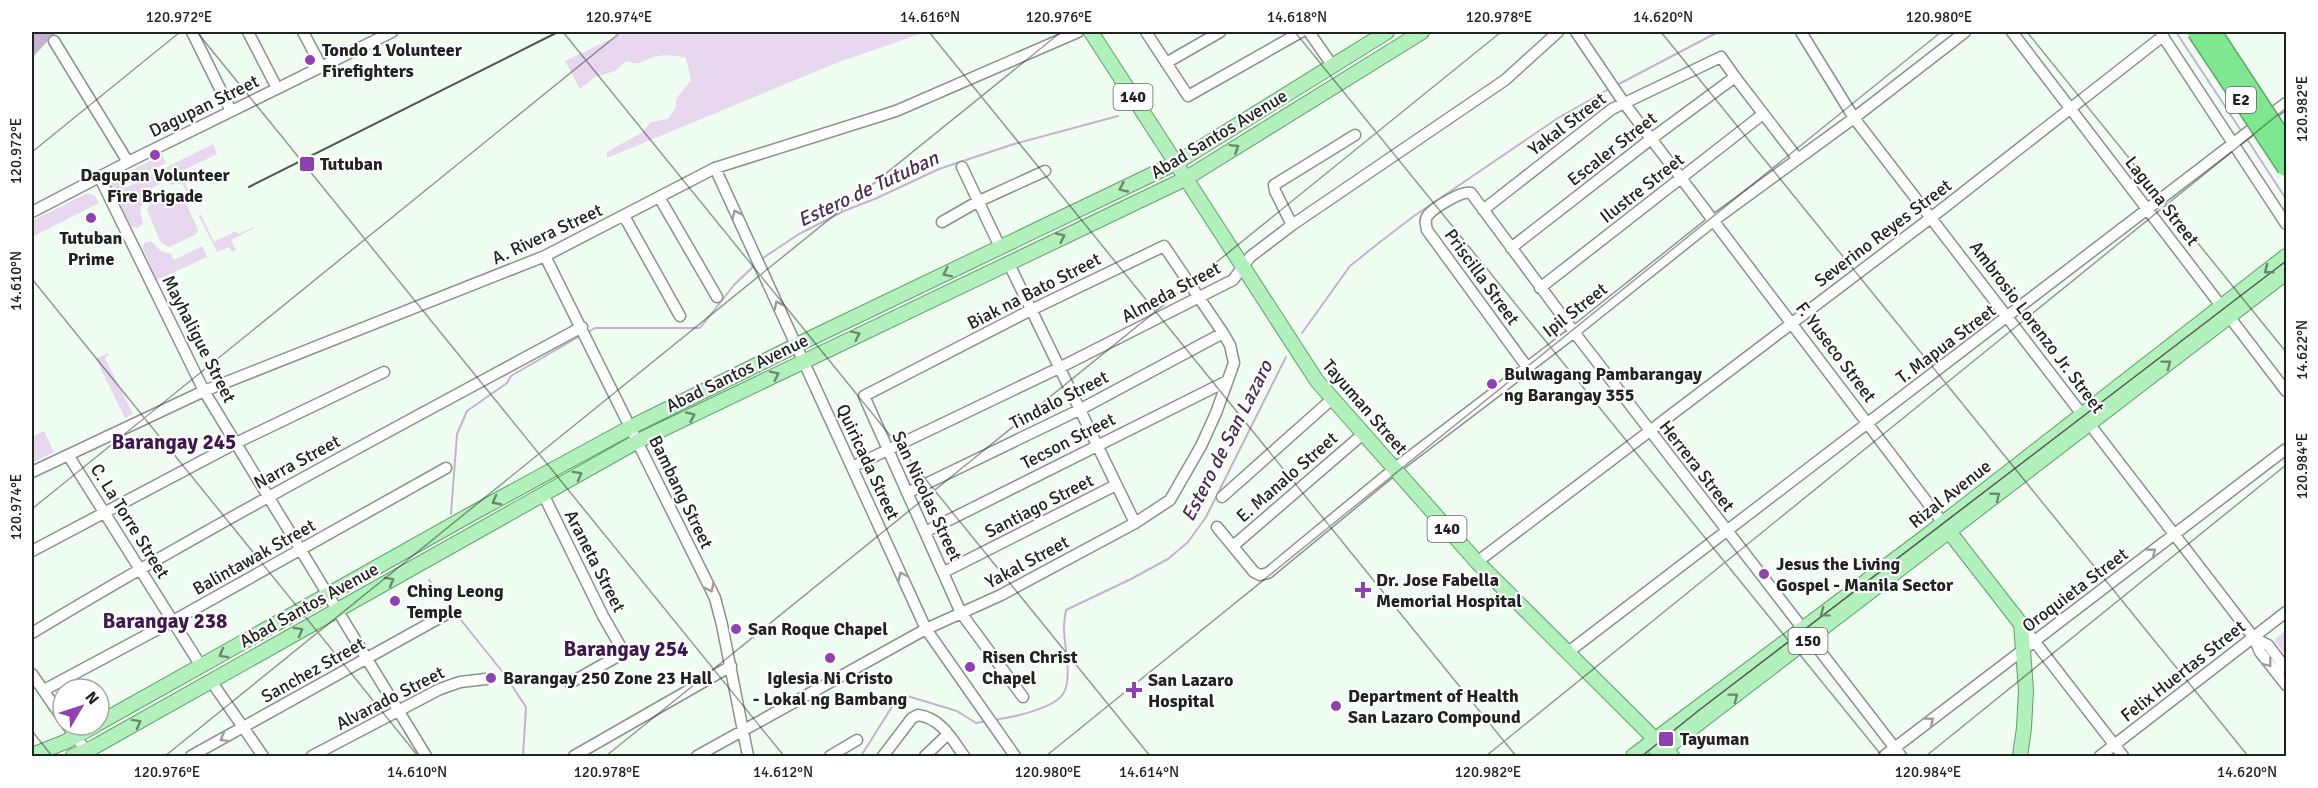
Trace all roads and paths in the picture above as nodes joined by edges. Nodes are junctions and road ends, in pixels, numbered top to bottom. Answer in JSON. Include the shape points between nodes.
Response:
{"nodes":[{"id":1,"x":192,"y":32,"type":"edge"},
{"id":2,"x":248,"y":32,"type":"edge"},
{"id":3,"x":303,"y":32,"type":"edge"},
{"id":4,"x":392,"y":32,"type":"edge"},
{"id":5,"x":1078,"y":32,"type":"edge"},
{"id":6,"x":1092,"y":32,"type":"edge"},
{"id":7,"x":1146,"y":32,"type":"edge"},
{"id":8,"x":1220,"y":32,"type":"edge"},
{"id":9,"x":1301,"y":32,"type":"edge"},
{"id":10,"x":1309,"y":32,"type":"edge"},
{"id":11,"x":1387,"y":32,"type":"edge"},
{"id":12,"x":1422,"y":32,"type":"edge"},
{"id":13,"x":1558,"y":32,"type":"edge"},
{"id":14,"x":1576,"y":32,"type":"edge"},
{"id":15,"x":1801,"y":32,"type":"edge"},
{"id":16,"x":1965,"y":32,"type":"edge"},
{"id":17,"x":2012,"y":32,"type":"edge"},
{"id":18,"x":2196,"y":32,"type":"edge"},
{"id":19,"x":2215,"y":32,"type":"edge"},
{"id":20,"x":2162,"y":34,"type":"edge"},
{"id":21,"x":54,"y":41,"type":"dead end"},
{"id":22,"x":1166,"y":63,"type":"junction"},
{"id":23,"x":1332,"y":65,"type":"junction"},
{"id":24,"x":321,"y":66,"type":"junction"},
{"id":25,"x":1735,"y":77,"type":"junction"},
{"id":26,"x":277,"y":88,"type":"junction"},
{"id":27,"x":1621,"y":99,"type":"junction"},
{"id":28,"x":2286,"y":103,"type":"edge"},
{"id":29,"x":2071,"y":110,"type":"junction"},
{"id":30,"x":231,"y":111,"type":"junction"},
{"id":31,"x":1763,"y":114,"type":"junction"},
{"id":32,"x":2272,"y":114,"type":"junction"},
{"id":33,"x":1854,"y":118,"type":"junction"},
{"id":34,"x":1355,"y":135,"type":"dead end"},
{"id":35,"x":2286,"y":137,"type":"edge"},
{"id":36,"x":1651,"y":139,"type":"junction"},
{"id":37,"x":2234,"y":143,"type":"junction"},
{"id":38,"x":2286,"y":143,"type":"edge"},
{"id":39,"x":1798,"y":159,"type":"junction"},
{"id":40,"x":128,"y":162,"type":"junction"},
{"id":41,"x":1176,"y":163,"type":"junction"},
{"id":42,"x":962,"y":166,"type":"dead end"},
{"id":43,"x":715,"y":168,"type":"junction"},
{"id":44,"x":2286,"y":168,"type":"edge"},
{"id":45,"x":1045,"y":171,"type":"dead end"},
{"id":46,"x":100,"y":178,"type":"junction"},
{"id":47,"x":1185,"y":179,"type":"junction"},
{"id":48,"x":1681,"y":179,"type":"junction"},
{"id":49,"x":1471,"y":193,"type":"joint"},
{"id":50,"x":659,"y":197,"type":"junction"},
{"id":51,"x":977,"y":202,"type":"junction"},
{"id":52,"x":1483,"y":210,"type":"junction"},
{"id":53,"x":2148,"y":210,"type":"junction"},
{"id":54,"x":32,"y":212,"type":"edge"},
{"id":55,"x":624,"y":216,"type":"junction"},
{"id":56,"x":1932,"y":217,"type":"junction"},
{"id":57,"x":1713,"y":221,"type":"junction"},
{"id":58,"x":942,"y":222,"type":"dead end"},
{"id":59,"x":2286,"y":224,"type":"edge"},
{"id":60,"x":1292,"y":225,"type":"junction"},
{"id":61,"x":1000,"y":247,"type":"junction"},
{"id":62,"x":1511,"y":248,"type":"junction"},
{"id":63,"x":545,"y":256,"type":"junction"},
{"id":64,"x":2286,"y":256,"type":"edge"},
{"id":65,"x":1008,"y":262,"type":"junction"},
{"id":66,"x":1243,"y":267,"type":"junction"},
{"id":67,"x":2286,"y":273,"type":"edge"},
{"id":68,"x":1540,"y":288,"type":"junction"},
{"id":69,"x":717,"y":297,"type":"dead end"},
{"id":70,"x":1199,"y":298,"type":"junction"},
{"id":71,"x":1031,"y":310,"type":"junction"},
{"id":72,"x":2226,"y":311,"type":"junction"},
{"id":73,"x":680,"y":316,"type":"dead end"},
{"id":74,"x":2009,"y":318,"type":"junction"},
{"id":75,"x":1791,"y":323,"type":"junction"},
{"id":76,"x":584,"y":332,"type":"junction"},
{"id":77,"x":1574,"y":332,"type":"junction"},
{"id":78,"x":1223,"y":333,"type":"junction"},
{"id":79,"x":796,"y":345,"type":"junction"},
{"id":80,"x":803,"y":361,"type":"junction"},
{"id":81,"x":1527,"y":367,"type":"junction"},
{"id":82,"x":1059,"y":368,"type":"junction"},
{"id":83,"x":384,"y":372,"type":"dead end"},
{"id":84,"x":1227,"y":381,"type":"junction"},
{"id":85,"x":204,"y":391,"type":"junction"},
{"id":86,"x":2286,"y":391,"type":"edge"},
{"id":87,"x":864,"y":396,"type":"joint"},
{"id":88,"x":1332,"y":399,"type":"junction"},
{"id":89,"x":1079,"y":410,"type":"junction"},
{"id":90,"x":2087,"y":418,"type":"junction"},
{"id":91,"x":1867,"y":423,"type":"junction"},
{"id":92,"x":631,"y":427,"type":"junction"},
{"id":93,"x":1650,"y":432,"type":"junction"},
{"id":94,"x":1363,"y":434,"type":"junction"},
{"id":95,"x":638,"y":441,"type":"junction"},
{"id":96,"x":236,"y":443,"type":"junction"},
{"id":97,"x":1097,"y":446,"type":"junction"},
{"id":98,"x":888,"y":449,"type":"junction"},
{"id":99,"x":2286,"y":449,"type":"edge"},
{"id":100,"x":68,"y":455,"type":"junction"},
{"id":101,"x":852,"y":466,"type":"junction"},
{"id":102,"x":446,"y":468,"type":"dead end"},
{"id":103,"x":1394,"y":469,"type":"junction"},
{"id":104,"x":32,"y":472,"type":"edge"},
{"id":105,"x":1116,"y":485,"type":"junction"},
{"id":106,"x":907,"y":493,"type":"junction"},
{"id":107,"x":543,"y":494,"type":"junction"},
{"id":108,"x":269,"y":496,"type":"junction"},
{"id":109,"x":1222,"y":497,"type":"dead end"},
{"id":110,"x":105,"y":513,"type":"junction"},
{"id":111,"x":1136,"y":523,"type":"junction"},
{"id":112,"x":1217,"y":526,"type":"dead end"},
{"id":113,"x":1946,"y":527,"type":"junction"},
{"id":114,"x":926,"y":532,"type":"junction"},
{"id":115,"x":1727,"y":532,"type":"junction"},
{"id":116,"x":2175,"y":534,"type":"junction"},
{"id":117,"x":1233,"y":546,"type":"junction"},
{"id":118,"x":302,"y":550,"type":"junction"},
{"id":119,"x":32,"y":551,"type":"edge"},
{"id":120,"x":1476,"y":562,"type":"junction"},
{"id":121,"x":140,"y":568,"type":"junction"},
{"id":122,"x":944,"y":572,"type":"junction"},
{"id":123,"x":330,"y":595,"type":"junction"},
{"id":124,"x":338,"y":609,"type":"junction"},
{"id":125,"x":450,"y":612,"type":"dead end"},
{"id":126,"x":2286,"y":612,"type":"edge"},
{"id":127,"x":961,"y":613,"type":"junction"},
{"id":128,"x":172,"y":621,"type":"junction"},
{"id":129,"x":926,"y":629,"type":"junction"},
{"id":130,"x":32,"y":633,"type":"edge"},
{"id":131,"x":1806,"y":634,"type":"junction"},
{"id":132,"x":2254,"y":638,"type":"junction"},
{"id":133,"x":2029,"y":646,"type":"junction"},
{"id":134,"x":1567,"y":653,"type":"junction"},
{"id":135,"x":367,"y":659,"type":"junction"},
{"id":136,"x":201,"y":666,"type":"junction"},
{"id":137,"x":731,"y":666,"type":"junction"},
{"id":138,"x":2286,"y":669,"type":"edge"},
{"id":139,"x":32,"y":674,"type":"edge"},
{"id":140,"x":486,"y":679,"type":"dead end"},
{"id":141,"x":211,"y":681,"type":"junction"},
{"id":142,"x":570,"y":683,"type":"dead end"},
{"id":143,"x":2286,"y":686,"type":"edge"},
{"id":144,"x":44,"y":690,"type":"junction"},
{"id":145,"x":1023,"y":697,"type":"dead end"},
{"id":146,"x":51,"y":701,"type":"edge"},
{"id":147,"x":400,"y":711,"type":"junction"},
{"id":148,"x":111,"y":717,"type":"edge"},
{"id":149,"x":243,"y":727,"type":"junction"},
{"id":150,"x":743,"y":730,"type":"junction"},
{"id":151,"x":948,"y":734,"type":"junction"},
{"id":152,"x":61,"y":737,"type":"edge"},
{"id":153,"x":74,"y":737,"type":"edge"},
{"id":154,"x":857,"y":740,"type":"dead end"},
{"id":155,"x":1655,"y":740,"type":"junction"},
{"id":156,"x":2114,"y":745,"type":"junction"},
{"id":157,"x":1898,"y":752,"type":"edge"},
{"id":158,"x":32,"y":754,"type":"edge"},
{"id":159,"x":1664,"y":754,"type":"edge"},
{"id":160,"x":83,"y":755,"type":"edge"},
{"id":161,"x":191,"y":756,"type":"edge"},
{"id":162,"x":263,"y":756,"type":"edge"},
{"id":163,"x":312,"y":756,"type":"edge"},
{"id":164,"x":426,"y":756,"type":"edge"},
{"id":165,"x":574,"y":756,"type":"edge"},
{"id":166,"x":697,"y":756,"type":"edge"},
{"id":167,"x":748,"y":756,"type":"edge"},
{"id":168,"x":830,"y":756,"type":"edge"},
{"id":169,"x":883,"y":756,"type":"edge"},
{"id":170,"x":925,"y":756,"type":"edge"},
{"id":171,"x":963,"y":756,"type":"edge"},
{"id":172,"x":1015,"y":756,"type":"edge"},
{"id":173,"x":1633,"y":756,"type":"edge"},
{"id":174,"x":1884,"y":756,"type":"edge"},
{"id":175,"x":2019,"y":756,"type":"edge"},
{"id":176,"x":2100,"y":756,"type":"edge"},
{"id":177,"x":2123,"y":756,"type":"edge"}],
"edges":[{"from":1,"to":30,"type":"street"},
{"from":2,"to":26,"type":"street"},
{"from":3,"to":24,"type":"street"},
{"from":4,"to":24,"type":"street","name":"Dagupan Street"},
{"from":5,"to":43,"type":"street","name":"A. Rivera Street","via":[[896,111]]},
{"from":6,"to":41,"type":"main road","name":"Tayuman Street","number":"140"},
{"from":7,"to":22,"type":"street"},
{"from":8,"to":22,"type":"street"},
{"from":9,"to":22,"type":"street","via":[[1188,96]]},
{"from":10,"to":23,"type":"street"},
{"from":11,"to":23,"type":"main road","name":"Abad Santos Avenue"},
{"from":47,"to":12,"type":"main road","name":"Abad Santos Avenue","one_way":true},
{"from":13,"to":60,"type":"street","name":"Almeda Street","via":[[1505,80]]},
{"from":14,"to":27,"type":"street","name":"F. Yuseco Street"},
{"from":15,"to":33,"type":"street","name":"Ambrosio Lorenzo Jr. Street"},
{"from":16,"to":33,"type":"street","name":"Ipil Street"},
{"from":17,"to":29,"type":"street","name":"Laguna Street"},
{"from":18,"to":44,"type":"highway","number":"E2","bridge":true},
{"from":19,"to":32,"type":"street"},
{"from":19,"to":38,"type":"highway","number":"E2","bridge":true},
{"from":20,"to":29,"type":"street","name":"Severino Reyes Street"},
{"from":20,"to":37,"type":"street"},
{"from":21,"to":40,"type":"street"},
{"from":23,"to":41,"type":"main road","name":"Abad Santos Avenue"},
{"from":24,"to":26,"type":"street","name":"Dagupan Street"},
{"from":25,"to":27,"type":"street","name":"Yakal Street","via":[[1721,57],[1670,83]]},
{"from":25,"to":31,"type":"street"},
{"from":25,"to":36,"type":"street","name":"Escaler Street"},
{"from":26,"to":30,"type":"street","name":"Dagupan Street"},
{"from":27,"to":36,"type":"street","name":"F. Yuseco Street"},
{"from":27,"to":52,"type":"street","name":"Yakal Street"},
{"from":28,"to":32,"type":"street","name":"T. Mapua Street"},
{"from":29,"to":53,"type":"street","name":"Laguna Street"},
{"from":29,"to":56,"type":"street","name":"Severino Reyes Street"},
{"from":30,"to":40,"type":"street","name":"Dagupan Street"},
{"from":31,"to":39,"type":"street"},
{"from":31,"to":48,"type":"street","name":"Ilustre Street"},
{"from":32,"to":35,"type":"street"},
{"from":32,"to":37,"type":"street","name":"T. Mapua Street"},
{"from":33,"to":39,"type":"street","name":"Ipil Street"},
{"from":33,"to":56,"type":"street","name":"Ambrosio Lorenzo Jr. Street"},
{"from":34,"to":60,"type":"street","via":[[1274,185]]},
{"from":36,"to":48,"type":"street","name":"F. Yuseco Street"},
{"from":36,"to":62,"type":"street","name":"Escaler Street"},
{"from":37,"to":53,"type":"street","name":"T. Mapua Street"},
{"from":37,"to":59,"type":"street"},
{"from":39,"to":57,"type":"street","name":"Ipil Street"},
{"from":40,"to":46,"type":"street","name":"Dagupan Street"},
{"from":41,"to":47,"type":"main road","name":"Tayuman Street","number":"140"},
{"from":41,"to":61,"type":"main road","name":"Abad Santos Avenue","one_way":true},
{"from":42,"to":51,"type":"street"},
{"from":43,"to":50,"type":"street","name":"A. Rivera Street"},
{"from":79,"to":43,"type":"street","name":"Quiricada Street","one_way":true},
{"from":45,"to":51,"type":"street"},
{"from":46,"to":54,"type":"street","name":"Dagupan Street"},
{"from":46,"to":85,"type":"street","name":"Mayhaligue Street"},
{"from":65,"to":47,"type":"main road","name":"Abad Santos Avenue","one_way":true},
{"from":47,"to":66,"type":"main road","name":"Tayuman Street","number":"140"},
{"from":48,"to":57,"type":"street","name":"F. Yuseco Street"},
{"from":48,"to":68,"type":"street","name":"Ilustre Street"},
{"from":49,"to":52,"type":"street","name":"Herrera Street"},
{"from":49,"to":81,"type":"street","name":"Priscilla Street","via":[[1460,193],[1428,214],[1427,230]]},
{"from":50,"to":55,"type":"street","name":"A. Rivera Street"},
{"from":50,"to":69,"type":"street"},
{"from":51,"to":58,"type":"street"},
{"from":51,"to":61,"type":"street"},
{"from":52,"to":62,"type":"street","name":"Herrera Street"},
{"from":53,"to":72,"type":"street","name":"Laguna Street"},
{"from":53,"to":74,"type":"street","name":"T. Mapua Street"},
{"from":55,"to":63,"type":"street","name":"A. Rivera Street"},
{"from":55,"to":73,"type":"street"},
{"from":56,"to":74,"type":"street","name":"Ambrosio Lorenzo Jr. Street"},
{"from":56,"to":75,"type":"street","name":"Severino Reyes Street"},
{"from":57,"to":75,"type":"street","name":"F. Yuseco Street"},
{"from":57,"to":77,"type":"street","name":"Ipil Street"},
{"from":60,"to":66,"type":"street","name":"Almeda Street","via":[[1250,257]]},
{"from":61,"to":79,"type":"main road","name":"Abad Santos Avenue","one_way":true},
{"from":62,"to":68,"type":"street","name":"Herrera Street"},
{"from":63,"to":76,"type":"street","name":"Bambang Street"},
{"from":63,"to":85,"type":"street","name":"A. Rivera Street"},
{"from":64,"to":72,"type":"main road","name":"Rizal Avenue","number":"150","one_way":true},
{"from":65,"to":71,"type":"street"},
{"from":80,"to":65,"type":"main road","name":"Abad Santos Avenue","one_way":true},
{"from":66,"to":70,"type":"street","name":"Almeda Street","via":[[1233,279]]},
{"from":66,"to":88,"type":"main road","name":"Tayuman Street","number":"140","via":[[1303,362]]},
{"from":67,"to":72,"type":"main road","name":"Rizal Avenue","number":"150"},
{"from":68,"to":77,"type":"street","name":"Herrera Street"},
{"from":70,"to":71,"type":"street","name":"Biak na Bato Street","via":[[1164,246]]},
{"from":70,"to":78,"type":"street","name":"Yakal Street"},
{"from":70,"to":82,"type":"street","name":"Almeda Street"},
{"from":71,"to":82,"type":"street"},
{"from":71,"to":87,"type":"street","name":"Biak na Bato Street"},
{"from":72,"to":86,"type":"street","name":"Laguna Street"},
{"from":72,"to":90,"type":"main road","name":"Rizal Avenue","number":"150"},
{"from":74,"to":90,"type":"street","name":"Ambrosio Lorenzo Jr. Street"},
{"from":74,"to":91,"type":"street","name":"T. Mapua Street"},
{"from":75,"to":91,"type":"street","name":"F. Yuseco Street"},
{"from":75,"to":93,"type":"street","name":"Severino Reyes Street"},
{"from":76,"to":92,"type":"street","name":"Bambang Street"},
{"from":76,"to":108,"type":"street","name":"Narra Street"},
{"from":77,"to":81,"type":"street","name":"Ipil Street"},
{"from":77,"to":93,"type":"street","name":"Herrera Street"},
{"from":78,"to":84,"type":"street","name":"Yakal Street","via":[[1234,363]]},
{"from":78,"to":89,"type":"street","name":"Tindalo Street"},
{"from":79,"to":80,"type":"street","name":"Quiricada Street"},
{"from":79,"to":92,"type":"main road","name":"Abad Santos Avenue"},
{"from":95,"to":80,"type":"main road","name":"Abad Santos Avenue","one_way":true},
{"from":80,"to":101,"type":"street","name":"Quiricada Street"},
{"from":81,"to":103,"type":"street","name":"Ipil Street"},
{"from":82,"to":89,"type":"street"},
{"from":82,"to":98,"type":"street","name":"Almeda Street"},
{"from":83,"to":96,"type":"street"},
{"from":84,"to":97,"type":"street","name":"Tecson Street"},
{"from":84,"to":111,"type":"street","name":"Yakal Street","via":[[1201,446],[1175,494]]},
{"from":85,"to":96,"type":"street","name":"Mayhaligue Street"},
{"from":85,"to":100,"type":"street","name":"A. Rivera Street"},
{"from":87,"to":98,"type":"street","name":"San Nicolas Street"},
{"from":88,"to":94,"type":"main road","name":"Tayuman Street","number":"140"},
{"from":88,"to":109,"type":"street"},
{"from":89,"to":97,"type":"street"},
{"from":89,"to":106,"type":"street","name":"Tindalo Street"},
{"from":90,"to":113,"type":"main road","name":"Rizal Avenue","number":"150"},
{"from":90,"to":116,"type":"street","name":"Ambrosio Lorenzo Jr. Street"},
{"from":91,"to":113,"type":"street","name":"F. Yuseco Street"},
{"from":91,"to":115,"type":"street","name":"T. Mapua Street"},
{"from":92,"to":95,"type":"street","name":"Bambang Street"},
{"from":92,"to":123,"type":"main road","name":"Abad Santos Avenue","one_way":true},
{"from":93,"to":115,"type":"street","name":"Herrera Street"},
{"from":93,"to":120,"type":"street","name":"Severino Reyes Street"},
{"from":94,"to":103,"type":"main road","name":"Tayuman Street","number":"140"},
{"from":94,"to":117,"type":"street","name":"E. Manalo Street"},
{"from":107,"to":95,"type":"main road","name":"Abad Santos Avenue","one_way":true},
{"from":95,"to":137,"type":"street","name":"Bambang Street","one_way":true,"via":[[715,598]]},
{"from":96,"to":108,"type":"street","name":"Mayhaligue Street"},
{"from":96,"to":110,"type":"street"},
{"from":97,"to":105,"type":"street"},
{"from":97,"to":114,"type":"street","name":"Tecson Street"},
{"from":98,"to":101,"type":"street","name":"Almeda Street"},
{"from":98,"to":106,"type":"street","name":"San Nicolas Street"},
{"from":99,"to":116,"type":"street","name":"Oroquieta Street"},
{"from":100,"to":104,"type":"street","name":"A. Rivera Street"},
{"from":100,"to":110,"type":"street","name":"C. La Torre Street"},
{"from":129,"to":101,"type":"street","name":"Quiricada Street","one_way":true},
{"from":102,"to":118,"type":"street","name":"Balintawak Street"},
{"from":103,"to":117,"type":"street","name":"Ipil Street","via":[[1268,573],[1254,572]]},
{"from":103,"to":120,"type":"main road","name":"Tayuman Street","number":"140"},
{"from":105,"to":111,"type":"street"},
{"from":105,"to":122,"type":"street","name":"Santiago Street"},
{"from":106,"to":114,"type":"street","name":"San Nicolas Street"},
{"from":124,"to":107,"type":"main road","name":"Abad Santos Avenue","one_way":true},
{"from":107,"to":142,"type":"street","name":"Araneta Street","via":[[622,649],[620,656]]},
{"from":108,"to":118,"type":"street","name":"Mayhaligue Street"},
{"from":108,"to":121,"type":"street","name":"Narra Street"},
{"from":110,"to":119,"type":"street"},
{"from":110,"to":121,"type":"street","name":"C. La Torre Street"},
{"from":111,"to":127,"type":"street","name":"Yakal Street"},
{"from":112,"to":117,"type":"street","name":"Ipil Street"},
{"from":113,"to":131,"type":"main road","name":"Rizal Avenue","number":"150"},
{"from":113,"to":133,"type":"main road","name":"F. Yuseco Street","via":[[2021,624]]},
{"from":114,"to":122,"type":"street","name":"San Nicolas Street"},
{"from":115,"to":131,"type":"street","name":"Herrera Street"},
{"from":115,"to":134,"type":"street","name":"T. Mapua Street"},
{"from":116,"to":132,"type":"street","name":"Ambrosio Lorenzo Jr. Street"},
{"from":133,"to":116,"type":"street","name":"Oroquieta Street","one_way":true},
{"from":118,"to":123,"type":"street","name":"Mayhaligue Street"},
{"from":118,"to":128,"type":"street","name":"Balintawak Street"},
{"from":120,"to":134,"type":"main road","name":"Tayuman Street","number":"140"},
{"from":121,"to":128,"type":"street","name":"C. La Torre Street"},
{"from":121,"to":130,"type":"street","name":"Narra Street"},
{"from":122,"to":127,"type":"street","name":"San Nicolas Street"},
{"from":123,"to":124,"type":"street","name":"Mayhaligue Street"},
{"from":123,"to":136,"type":"main road","name":"Abad Santos Avenue","one_way":true},
{"from":124,"to":135,"type":"street","name":"Mayhaligue Street"},
{"from":141,"to":124,"type":"main road","name":"Abad Santos Avenue","one_way":true},
{"from":125,"to":135,"type":"street","name":"Sanchez Street"},
{"from":126,"to":132,"type":"street","name":"Felix Huertas Street"},
{"from":127,"to":129,"type":"street","name":"Yakal Street"},
{"from":127,"to":145,"type":"street","name":"San Nicolas Street"},
{"from":128,"to":136,"type":"street","name":"C. La Torre Street"},
{"from":128,"to":144,"type":"street","name":"Balintawak Street"},
{"from":129,"to":150,"type":"street","name":"Yakal Street"},
{"from":129,"to":172,"type":"street","name":"Quiricada Street"},
{"from":131,"to":155,"type":"main road","name":"Rizal Avenue","number":"150"},
{"from":131,"to":157,"type":"street","name":"Herrera Street"},
{"from":159,"to":131,"type":"main road","name":"Rizal Avenue","number":"150","one_way":true},
{"from":132,"to":138,"type":"street","via":[[2268,645]]},
{"from":132,"to":143,"type":"street","one_way":true},
{"from":132,"to":156,"type":"street","name":"Felix Huertas Street"},
{"from":133,"to":156,"type":"street","via":[[2073,692]]},
{"from":157,"to":133,"type":"street","name":"Oroquieta Street","one_way":true},
{"from":133,"to":175,"type":"main road"},
{"from":134,"to":155,"type":"main road","name":"Tayuman Street","number":"140"},
{"from":135,"to":147,"type":"street","name":"Mayhaligue Street"},
{"from":135,"to":149,"type":"street","name":"Sanchez Street"},
{"from":136,"to":148,"type":"main road","name":"Abad Santos Avenue"},
{"from":137,"to":150,"type":"street","name":"Bambang Street"},
{"from":137,"to":165,"type":"street"},
{"from":139,"to":144,"type":"street"},
{"from":140,"to":147,"type":"street","name":"Alvarado Street","via":[[440,689]]},
{"from":141,"to":149,"type":"street"},
{"from":160,"to":141,"type":"main road","name":"Abad Santos Avenue","one_way":true},
{"from":144,"to":146,"type":"street"},
{"from":147,"to":163,"type":"street","name":"Alvarado Street"},
{"from":147,"to":164,"type":"street","name":"Mayhaligue Street"},
{"from":149,"to":161,"type":"street","name":"Sanchez Street","one_way":true},
{"from":149,"to":162,"type":"street"},
{"from":150,"to":166,"type":"street","name":"Yakal Street"},
{"from":150,"to":167,"type":"street","name":"Bambang Street"},
{"from":151,"to":169,"type":"street","via":[[934,721],[918,715]]},
{"from":151,"to":170,"type":"street"},
{"from":151,"to":171,"type":"street"},
{"from":152,"to":158,"type":"main road","name":"Abad Santos Avenue"},
{"from":153,"to":160,"type":"street"},
{"from":154,"to":168,"type":"street"},
{"from":155,"to":159,"type":"main road","name":"Tayuman Street","number":"140"},
{"from":155,"to":173,"type":"main road","name":"Rizal Avenue","number":"150"},
{"from":156,"to":176,"type":"street","name":"Felix Huertas Street"},
{"from":156,"to":177,"type":"street"},
{"from":157,"to":174,"type":"street","name":"Oroquieta Street"}]}
